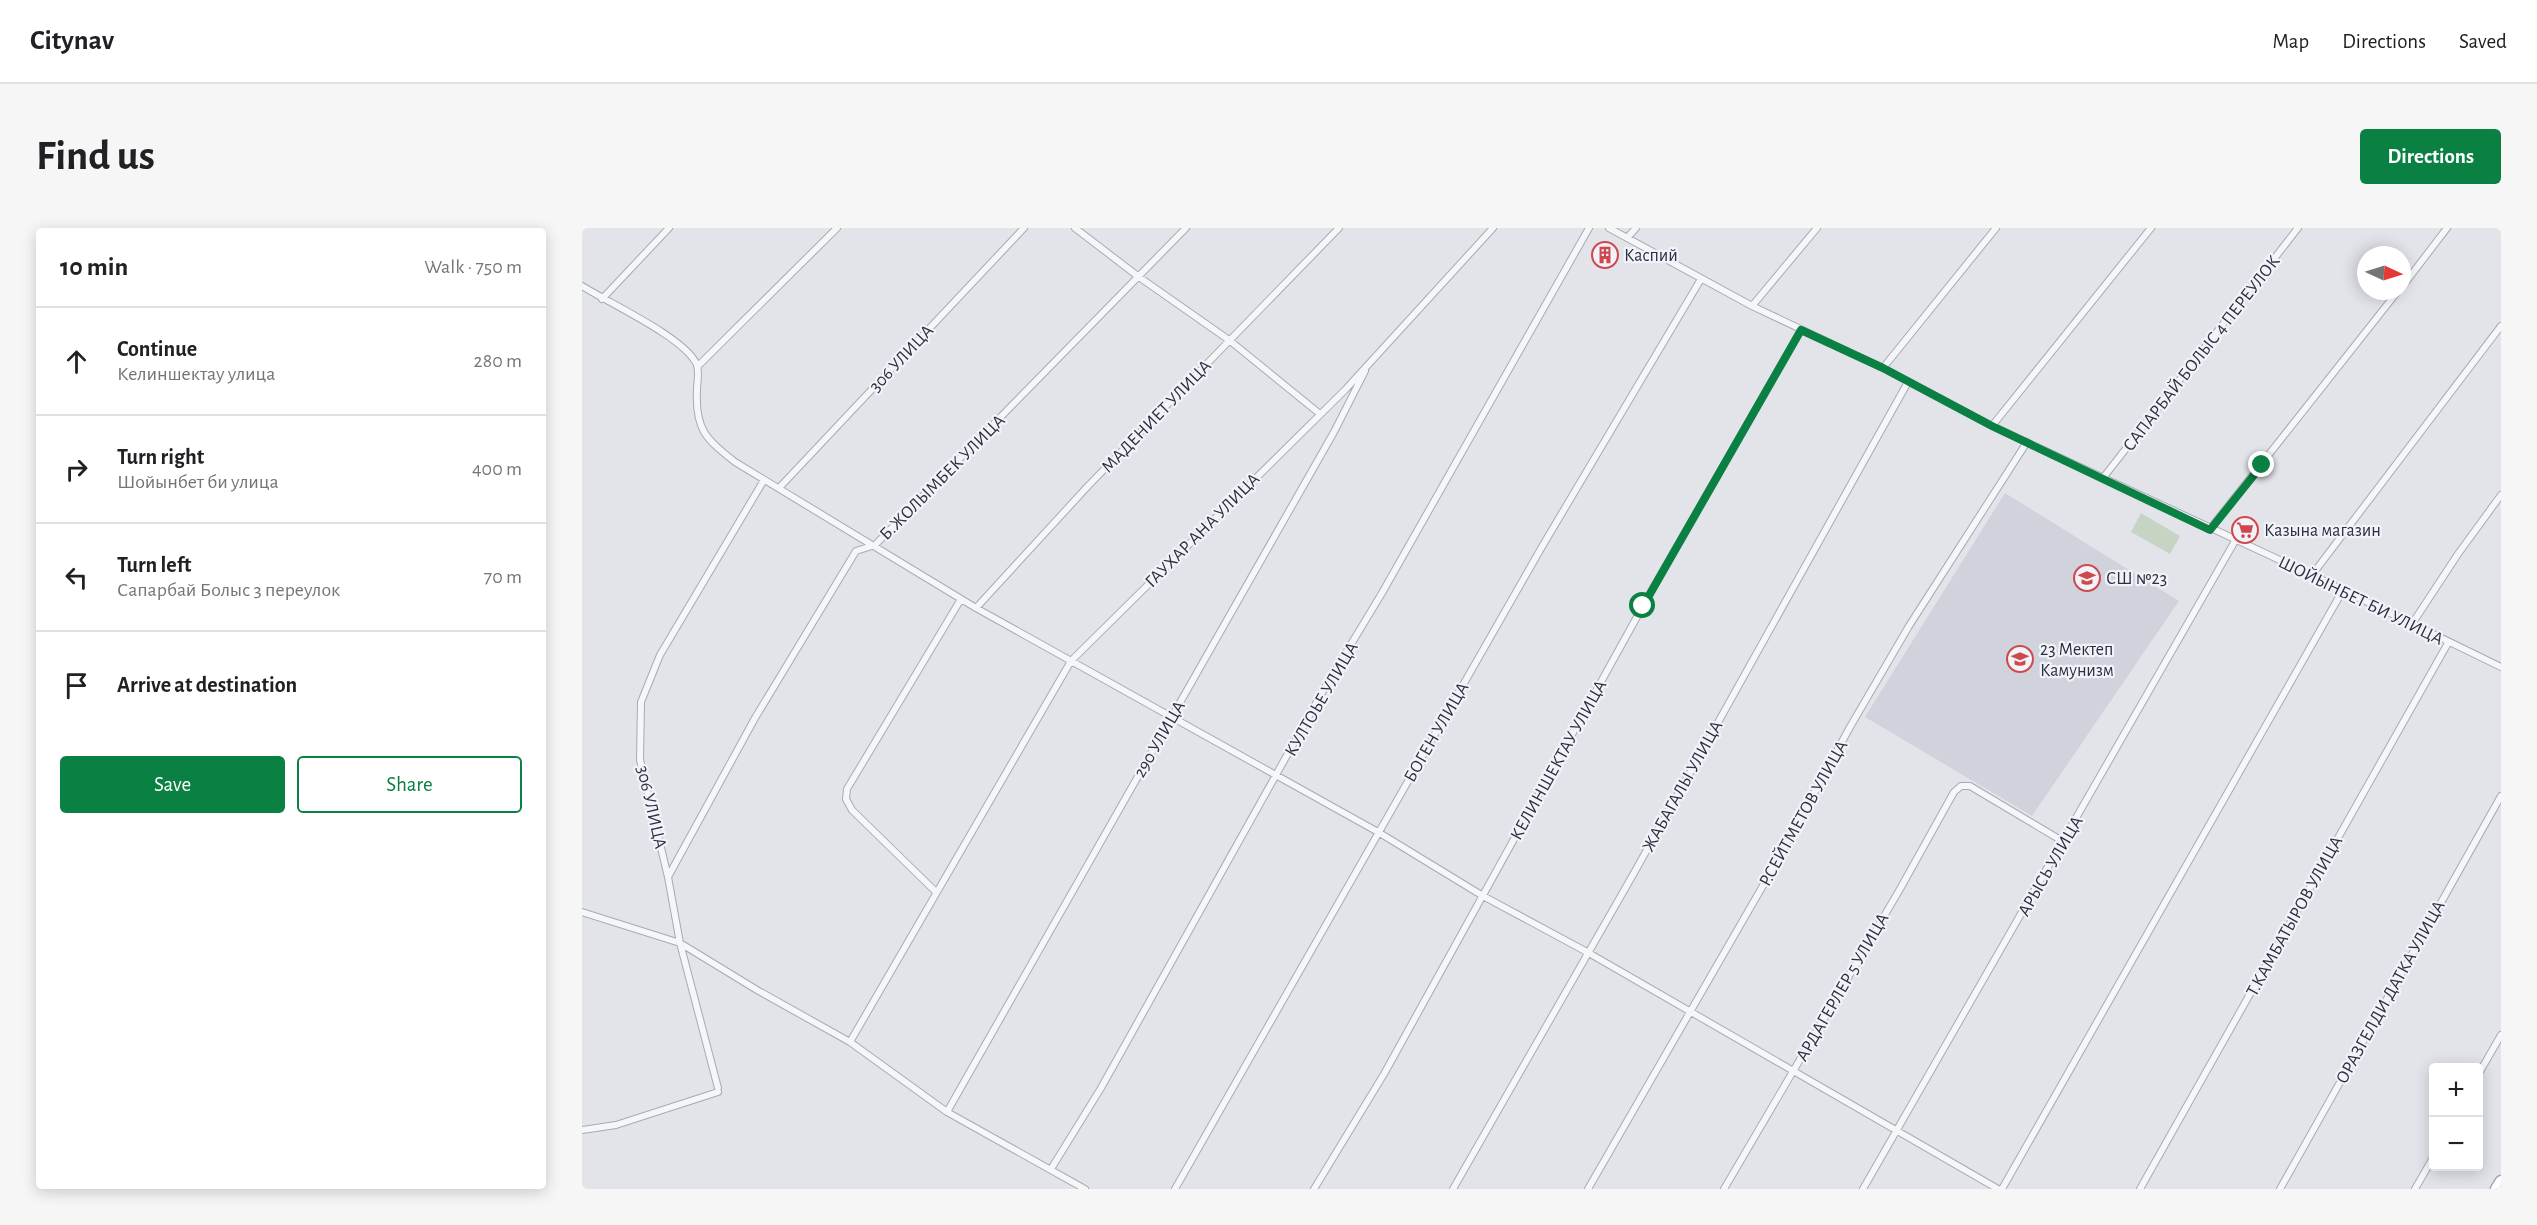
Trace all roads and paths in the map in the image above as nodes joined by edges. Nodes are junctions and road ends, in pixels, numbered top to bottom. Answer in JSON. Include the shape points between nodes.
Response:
{"nodes":[{"id":1,"x":669,"y":228,"type":"edge"},
{"id":2,"x":837,"y":228,"type":"edge"},
{"id":3,"x":1024,"y":228,"type":"edge"},
{"id":4,"x":1075,"y":228,"type":"edge"},
{"id":5,"x":1186,"y":228,"type":"edge"},
{"id":6,"x":1339,"y":228,"type":"edge"},
{"id":7,"x":1493,"y":228,"type":"edge"},
{"id":8,"x":1590,"y":228,"type":"edge"},
{"id":9,"x":1609,"y":228,"type":"edge"},
{"id":10,"x":1636,"y":228,"type":"edge"},
{"id":11,"x":1817,"y":228,"type":"edge"},
{"id":12,"x":1996,"y":228,"type":"edge"},
{"id":13,"x":2151,"y":228,"type":"edge"},
{"id":14,"x":2298,"y":228,"type":"edge"},
{"id":15,"x":2447,"y":228,"type":"edge"},
{"id":16,"x":1627,"y":238,"type":"junction"},
{"id":17,"x":2411,"y":274,"type":"edge"},
{"id":18,"x":1139,"y":278,"type":"junction"},
{"id":19,"x":1701,"y":279,"type":"junction"},
{"id":20,"x":582,"y":286,"type":"edge"},
{"id":21,"x":602,"y":299,"type":"junction"},
{"id":22,"x":2391,"y":300,"type":"edge"},
{"id":23,"x":1752,"y":306,"type":"junction"},
{"id":24,"x":2501,"y":326,"type":"edge"},
{"id":25,"x":1801,"y":330,"type":"junction"},
{"id":26,"x":1229,"y":340,"type":"junction"},
{"id":27,"x":1367,"y":365,"type":"junction"},
{"id":28,"x":698,"y":366,"type":"junction"},
{"id":29,"x":1883,"y":368,"type":"junction"},
{"id":30,"x":1908,"y":382,"type":"junction"},
{"id":31,"x":1320,"y":414,"type":"junction"},
{"id":32,"x":1992,"y":426,"type":"junction"},
{"id":33,"x":2026,"y":442,"type":"junction"},
{"id":34,"x":2103,"y":477,"type":"junction"},
{"id":35,"x":764,"y":480,"type":"junction"},
{"id":36,"x":779,"y":488,"type":"junction"},
{"id":37,"x":2501,"y":495,"type":"edge"},
{"id":38,"x":2210,"y":530,"type":"junction"},
{"id":39,"x":2235,"y":542,"type":"junction"},
{"id":40,"x":875,"y":545,"type":"junction"},
{"id":41,"x":2312,"y":575,"type":"junction"},
{"id":42,"x":2343,"y":590,"type":"junction"},
{"id":43,"x":961,"y":599,"type":"junction"},
{"id":44,"x":976,"y":608,"type":"junction"},
{"id":45,"x":2412,"y":624,"type":"junction"},
{"id":46,"x":2448,"y":643,"type":"junction"},
{"id":47,"x":1071,"y":661,"type":"junction"},
{"id":48,"x":2501,"y":667,"type":"edge"},
{"id":49,"x":1172,"y":717,"type":"junction"},
{"id":50,"x":1277,"y":776,"type":"junction"},
{"id":51,"x":2501,"y":796,"type":"edge"},
{"id":52,"x":1378,"y":832,"type":"junction"},
{"id":53,"x":2064,"y":843,"type":"junction"},
{"id":54,"x":668,"y":877,"type":"junction"},
{"id":55,"x":935,"y":891,"type":"junction"},
{"id":56,"x":1483,"y":896,"type":"junction"},
{"id":57,"x":582,"y":912,"type":"edge"},
{"id":58,"x":680,"y":943,"type":"junction"},
{"id":59,"x":1587,"y":952,"type":"junction"},
{"id":60,"x":1691,"y":1012,"type":"junction"},
{"id":61,"x":2501,"y":1035,"type":"edge"},
{"id":62,"x":850,"y":1042,"type":"junction"},
{"id":63,"x":2483,"y":1066,"type":"edge"},
{"id":64,"x":1793,"y":1071,"type":"junction"},
{"id":65,"x":947,"y":1112,"type":"junction"},
{"id":66,"x":582,"y":1130,"type":"edge"},
{"id":67,"x":1898,"y":1130,"type":"junction"},
{"id":68,"x":2429,"y":1163,"type":"edge"},
{"id":69,"x":1051,"y":1169,"type":"junction"},
{"id":70,"x":2501,"y":1180,"type":"edge"},
{"id":71,"x":1085,"y":1189,"type":"edge"},
{"id":72,"x":1175,"y":1189,"type":"edge"},
{"id":73,"x":1314,"y":1189,"type":"edge"},
{"id":74,"x":1453,"y":1189,"type":"edge"},
{"id":75,"x":1588,"y":1189,"type":"edge"},
{"id":76,"x":1725,"y":1189,"type":"edge"},
{"id":77,"x":1863,"y":1189,"type":"edge"},
{"id":78,"x":2000,"y":1189,"type":"edge"},
{"id":79,"x":2140,"y":1189,"type":"edge"},
{"id":80,"x":2280,"y":1189,"type":"edge"},
{"id":81,"x":2415,"y":1189,"type":"edge"},
{"id":82,"x":2496,"y":1189,"type":"edge"}],
"edges":[{"from":1,"to":21,"type":"street"},
{"from":2,"to":28,"type":"street"},
{"from":3,"to":36,"type":"street","name":"306 УЛИЦА"},
{"from":4,"to":18,"type":"street"},
{"from":5,"to":18,"type":"street","name":"Б.ЖОЛЫМБЕК УЛИЦА"},
{"from":6,"to":26,"type":"street","name":"МАДЕНИЕТ УЛИЦА"},
{"from":7,"to":27,"type":"street","name":"ГАУХАР АНА УЛИЦА"},
{"from":8,"to":50,"type":"street","name":"КУЛТОЬЕ УЛИЦА"},
{"from":9,"to":16,"type":"street","name":"ШОЙЫНБЕТ БИ УЛИЦА"},
{"from":10,"to":16,"type":"street"},
{"from":11,"to":23,"type":"street"},
{"from":12,"to":29,"type":"street"},
{"from":13,"to":32,"type":"street"},
{"from":14,"to":34,"type":"street","name":"САПАРБАЙ БОЛЫС 4 ПЕРЕУЛОК"},
{"from":15,"to":17,"type":"street"},
{"from":16,"to":19,"type":"street","name":"ШОЙЫНБЕТ БИ УЛИЦА"},
{"from":18,"to":26,"type":"street"},
{"from":18,"to":40,"type":"street","name":"Б.ЖОЛЫМБЕК УЛИЦА"},
{"from":19,"to":23,"type":"street","name":"ШОЙЫНБЕТ БИ УЛИЦА"},
{"from":19,"to":52,"type":"street","name":"БОГЕН УЛИЦА"},
{"from":20,"to":21,"type":"street"},
{"from":21,"to":28,"type":"street","via":[[675,341]]},
{"from":22,"to":38,"type":"street"},
{"from":23,"to":25,"type":"street","name":"ШОЙЫНБЕТ БИ УЛИЦА"},
{"from":24,"to":41,"type":"street"},
{"from":25,"to":29,"type":"street","name":"ШОЙЫНБЕТ БИ УЛИЦА"},
{"from":25,"to":56,"type":"street","name":"КЕЛИНШЕКТАУ УЛИЦА"},
{"from":26,"to":31,"type":"street"},
{"from":26,"to":44,"type":"street","name":"МАДЕНИЕТ УЛИЦА"},
{"from":27,"to":31,"type":"street","name":"ГАУХАР АНА УЛИЦА"},
{"from":27,"to":49,"type":"street","name":"290 УЛИЦА","via":[[1334,432]]},
{"from":28,"to":35,"type":"street","via":[[696,411],[707,440]]},
{"from":29,"to":30,"type":"street","name":"ШОЙЫНБЕТ БИ УЛИЦА"},
{"from":30,"to":32,"type":"street","name":"ШОЙЫНБЕТ БИ УЛИЦА"},
{"from":30,"to":59,"type":"street","name":"ЖАБАГАЛЫ УЛИЦА"},
{"from":31,"to":47,"type":"street","name":"ГАУХАР АНА УЛИЦА"},
{"from":32,"to":33,"type":"street","name":"ШОЙЫНБЕТ БИ УЛИЦА"},
{"from":33,"to":34,"type":"street","name":"ШОЙЫНБЕТ БИ УЛИЦА"},
{"from":33,"to":60,"type":"street","name":"Р.СЕЙТМЕТОВ УЛИЦА","via":[[1909,626]]},
{"from":34,"to":38,"type":"street","name":"ШОЙЫНБЕТ БИ УЛИЦА"},
{"from":35,"to":36,"type":"street"},
{"from":35,"to":54,"type":"street","name":"306 УЛИЦА","via":[[660,655],[641,702],[640,760]]},
{"from":36,"to":40,"type":"street"},
{"from":37,"to":45,"type":"street"},
{"from":38,"to":39,"type":"street","name":"ШОЙЫНБЕТ БИ УЛИЦА"},
{"from":39,"to":41,"type":"street","name":"ШОЙЫНБЕТ БИ УЛИЦА"},
{"from":39,"to":53,"type":"street","name":"АРЫСЬ УЛИЦА"},
{"from":40,"to":43,"type":"street"},
{"from":40,"to":54,"type":"street","name":"Б.ЖОЛЫМБЕК УЛИЦА","via":[[856,551],[821,606]]},
{"from":41,"to":42,"type":"street","name":"ШОЙЫНБЕТ БИ УЛИЦА"},
{"from":42,"to":45,"type":"street","name":"ШОЙЫНБЕТ БИ УЛИЦА"},
{"from":42,"to":78,"type":"street"},
{"from":43,"to":44,"type":"street"},
{"from":43,"to":55,"type":"street","via":[[847,789],[846,799],[852,810]]},
{"from":44,"to":47,"type":"street"},
{"from":45,"to":46,"type":"street","name":"ШОЙЫНБЕТ БИ УЛИЦА"},
{"from":46,"to":48,"type":"street","name":"ШОЙЫНБЕТ БИ УЛИЦА"},
{"from":46,"to":79,"type":"street","name":"Т.КАМБАТЫРОВ УЛИЦА"},
{"from":47,"to":49,"type":"street"},
{"from":47,"to":55,"type":"street","name":"ГАУХАР АНА УЛИЦА"},
{"from":49,"to":50,"type":"street"},
{"from":49,"to":65,"type":"street","name":"290 УЛИЦА"},
{"from":50,"to":52,"type":"street"},
{"from":50,"to":69,"type":"street","name":"КУЛТОЬЕ УЛИЦА"},
{"from":51,"to":80,"type":"street","name":"ОРАЗГЕЛДИ ДАТКА УЛИЦА"},
{"from":52,"to":56,"type":"street"},
{"from":52,"to":72,"type":"street","name":"БОГЕН УЛИЦА"},
{"from":53,"to":64,"type":"street","name":"АРДАГЕРЛЕР 5 УЛИЦА","via":[[1970,786],[1961,786]]},
{"from":53,"to":67,"type":"street","name":"АРЫСЬ УЛИЦА"},
{"from":54,"to":58,"type":"street","name":"306 УЛИЦА"},
{"from":55,"to":62,"type":"street","name":"ГАУХАР АНА УЛИЦА"},
{"from":56,"to":59,"type":"street"},
{"from":56,"to":73,"type":"street","name":"КЕЛИНШЕКТАУ УЛИЦА","via":[[1384,1074]]},
{"from":57,"to":58,"type":"street"},
{"from":58,"to":62,"type":"street"},
{"from":58,"to":66,"type":"street","name":"306 УЛИЦА","via":[[718,1090],[616,1125]]},
{"from":59,"to":60,"type":"street"},
{"from":59,"to":74,"type":"street","name":"ЖАБАГАЛЫ УЛИЦА"},
{"from":60,"to":64,"type":"street"},
{"from":60,"to":75,"type":"street","name":"Р.СЕЙТМЕТОВ УЛИЦА"},
{"from":61,"to":63,"type":"street"},
{"from":62,"to":65,"type":"street"},
{"from":64,"to":67,"type":"street"},
{"from":64,"to":76,"type":"street","name":"АРДАГЕРЛЕР 5 УЛИЦА"},
{"from":65,"to":69,"type":"street"},
{"from":67,"to":77,"type":"street","name":"АРЫСЬ УЛИЦА"},
{"from":67,"to":78,"type":"street"},
{"from":68,"to":81,"type":"street"},
{"from":69,"to":71,"type":"street"},
{"from":70,"to":82,"type":"main road"}]}
